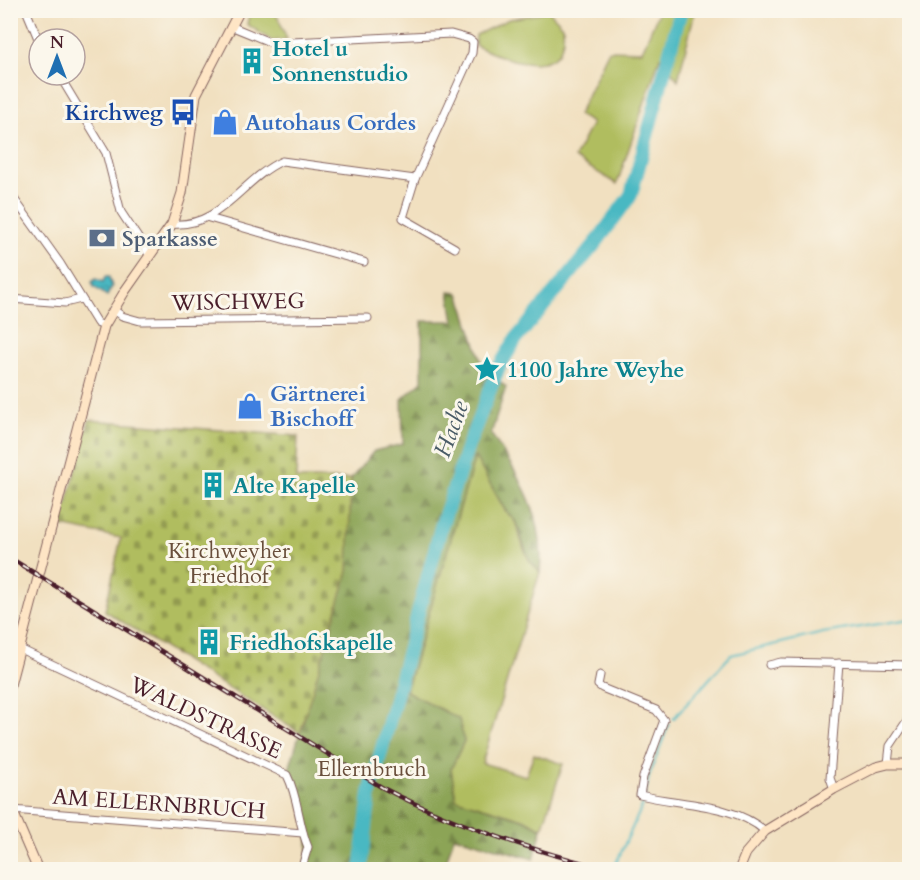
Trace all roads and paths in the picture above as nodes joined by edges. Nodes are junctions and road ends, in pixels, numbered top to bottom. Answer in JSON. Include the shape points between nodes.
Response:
{"nodes":[{"id":1,"x":26,"y":10,"type":"edge"},
{"id":2,"x":240,"y":10,"type":"edge"},
{"id":3,"x":33,"y":27,"type":"edge"},
{"id":4,"x":233,"y":27,"type":"junction"},
{"id":5,"x":66,"y":87,"type":"edge"},
{"id":6,"x":414,"y":179,"type":"junction"},
{"id":7,"x":10,"y":193,"type":"edge"},
{"id":8,"x":210,"y":218,"type":"junction"},
{"id":9,"x":172,"y":224,"type":"junction"},
{"id":10,"x":455,"y":248,"type":"dead end"},
{"id":11,"x":150,"y":256,"type":"junction"},
{"id":12,"x":364,"y":262,"type":"dead end"},
{"id":13,"x":81,"y":298,"type":"junction"},
{"id":14,"x":10,"y":299,"type":"edge"},
{"id":15,"x":113,"y":309,"type":"junction"},
{"id":16,"x":368,"y":318,"type":"dead end"},
{"id":17,"x":104,"y":326,"type":"junction"},
{"id":18,"x":20,"y":649,"type":"junction"},
{"id":19,"x":839,"y":663,"type":"junction"},
{"id":20,"x":769,"y":665,"type":"dead end"},
{"id":21,"x":909,"y":665,"type":"edge"},
{"id":22,"x":600,"y":675,"type":"dead end"},
{"id":23,"x":10,"y":685,"type":"edge"},
{"id":24,"x":909,"y":716,"type":"edge"},
{"id":25,"x":888,"y":764,"type":"junction"},
{"id":26,"x":909,"y":764,"type":"edge"},
{"id":27,"x":834,"y":789,"type":"junction"},
{"id":28,"x":11,"y":808,"type":"edge"},
{"id":29,"x":765,"y":831,"type":"junction"},
{"id":30,"x":303,"y":833,"type":"junction"},
{"id":31,"x":38,"y":870,"type":"edge"},
{"id":32,"x":301,"y":870,"type":"edge"},
{"id":33,"x":739,"y":870,"type":"edge"}],
"edges":[{"from":1,"to":3,"type":"street"},
{"from":2,"to":4,"type":"main road"},
{"from":4,"to":6,"type":"street","via":[[272,43],[451,34],[470,39],[470,59]]},
{"from":4,"to":9,"type":"main road","via":[[196,95],[182,193]]},
{"from":5,"to":11,"type":"street","via":[[106,153],[122,212]]},
{"from":6,"to":8,"type":"street","via":[[282,161]]},
{"from":6,"to":10,"type":"street","via":[[403,218]]},
{"from":7,"to":13,"type":"street"},
{"from":8,"to":9,"type":"street"},
{"from":8,"to":12,"type":"street"},
{"from":9,"to":11,"type":"main road"},
{"from":11,"to":15,"type":"main road"},
{"from":13,"to":14,"type":"street","via":[[65,303]]},
{"from":13,"to":17,"type":"street","via":[[97,323]]},
{"from":15,"to":16,"type":"street","name":"WISCHWEG","via":[[140,321]]},
{"from":15,"to":17,"type":"main road"},
{"from":17,"to":18,"type":"main road"},
{"from":18,"to":23,"type":"main road"},
{"from":18,"to":30,"type":"street","name":"WALDSTRASSE","via":[[287,775]]},
{"from":19,"to":20,"type":"street"},
{"from":19,"to":21,"type":"street"},
{"from":19,"to":27,"type":"street","via":[[830,778]]},
{"from":22,"to":29,"type":"street","via":[[598,685],[602,688],[656,710],[664,720],[640,795],[729,812],[752,819]]},
{"from":24,"to":25,"type":"street","via":[[890,746]]},
{"from":25,"to":26,"type":"main road"},
{"from":25,"to":27,"type":"main road"},
{"from":27,"to":29,"type":"main road"},
{"from":28,"to":30,"type":"street","name":"AM ELLERNBRUCH"},
{"from":28,"to":31,"type":"main road"},
{"from":29,"to":33,"type":"main road"},
{"from":30,"to":32,"type":"street","name":"WALDSTRASSE","via":[[308,847]]}]}
